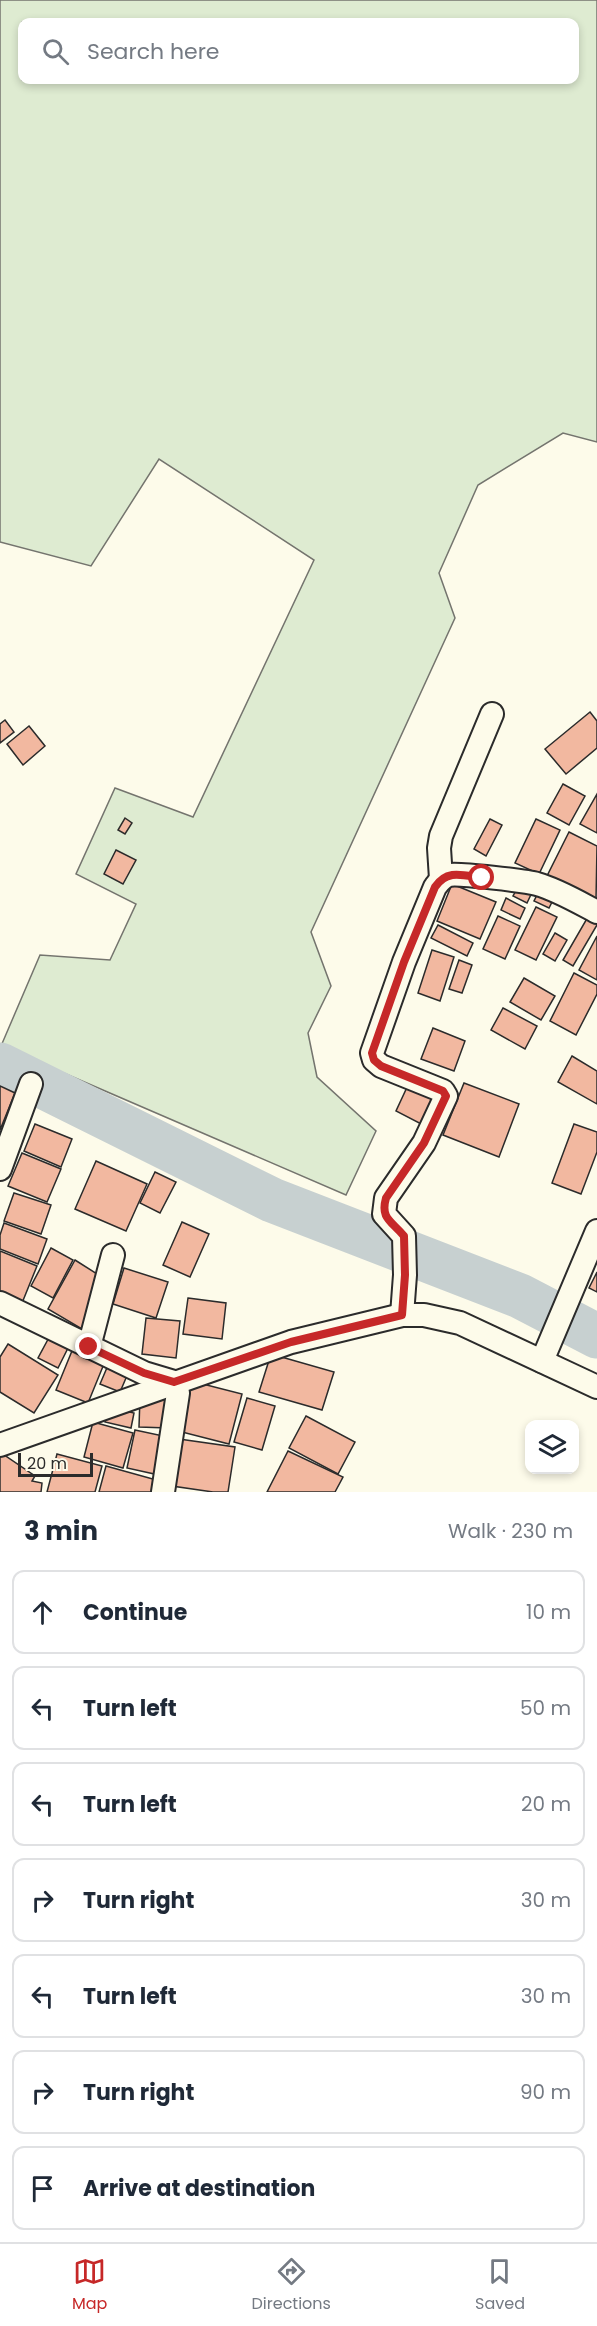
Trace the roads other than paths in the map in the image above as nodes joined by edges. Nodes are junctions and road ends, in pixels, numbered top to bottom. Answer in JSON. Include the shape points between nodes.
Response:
{"nodes":[{"id":1,"x":492,"y":714,"type":"dead end"},
{"id":2,"x":441,"y":879,"type":"junction"},
{"id":3,"x":597,"y":912,"type":"edge"},
{"id":4,"x":31,"y":1084,"type":"dead end"},
{"id":5,"x":0,"y":1169,"type":"edge"},
{"id":6,"x":597,"y":1231,"type":"edge"},
{"id":7,"x":113,"y":1255,"type":"dead end"},
{"id":8,"x":0,"y":1303,"type":"edge"},
{"id":9,"x":402,"y":1315,"type":"junction"},
{"id":10,"x":89,"y":1347,"type":"junction"},
{"id":11,"x":542,"y":1361,"type":"junction"},
{"id":12,"x":174,"y":1382,"type":"junction"},
{"id":13,"x":597,"y":1386,"type":"edge"},
{"id":14,"x":0,"y":1445,"type":"edge"},
{"id":15,"x":163,"y":1492,"type":"edge"}],
"edges":[{"from":1,"to":2,"type":"street","via":[[441,836]]},
{"from":2,"to":3,"type":"street","via":[[461,874],[536,884]]},
{"from":2,"to":9,"type":"street","via":[[404,962],[372,1053],[381,1066],[443,1091],[446,1096],[424,1143],[386,1198],[384,1214],[404,1236]]},
{"from":4,"to":5,"type":"street"},
{"from":6,"to":11,"type":"street"},
{"from":7,"to":10,"type":"street"},
{"from":8,"to":10,"type":"street"},
{"from":9,"to":11,"type":"street","via":[[424,1314],[460,1323]]},
{"from":9,"to":12,"type":"street","via":[[291,1342]]},
{"from":10,"to":12,"type":"street","via":[[144,1373]]},
{"from":11,"to":13,"type":"street"},
{"from":12,"to":14,"type":"street"},
{"from":12,"to":15,"type":"street","via":[[178,1393]]}]}
